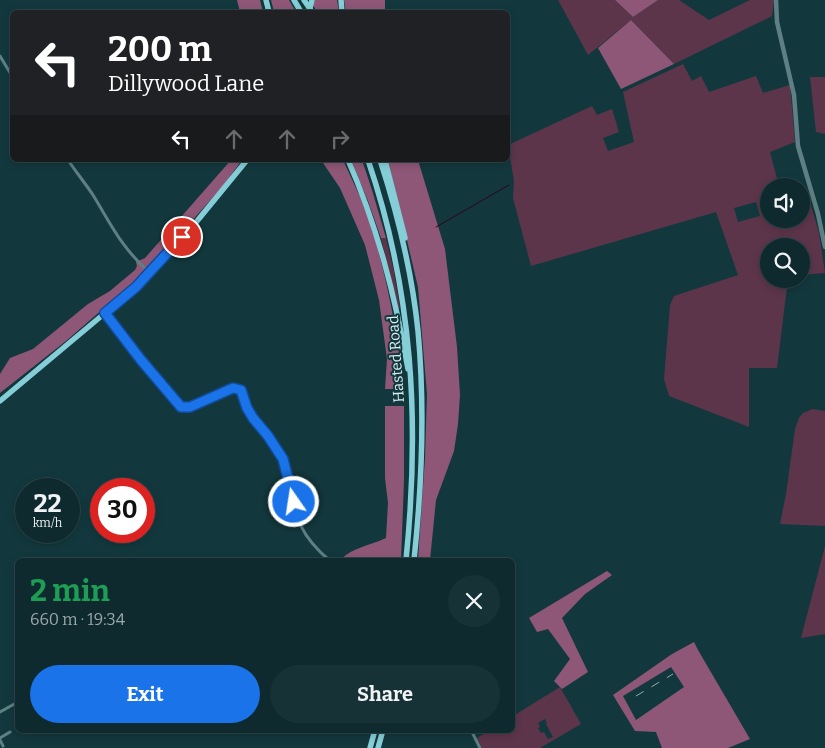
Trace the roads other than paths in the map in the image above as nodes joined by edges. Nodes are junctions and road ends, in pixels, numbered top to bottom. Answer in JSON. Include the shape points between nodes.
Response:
{"nodes":[{"id":1,"x":776,"y":0,"type":"edge"},
{"id":2,"x":0,"y":56,"type":"edge"},
{"id":3,"x":10,"y":73,"type":"edge"},
{"id":4,"x":69,"y":162,"type":"edge"},
{"id":5,"x":245,"y":162,"type":"edge"},
{"id":6,"x":349,"y":162,"type":"edge"},
{"id":7,"x":369,"y":162,"type":"edge"},
{"id":8,"x":381,"y":162,"type":"edge"},
{"id":9,"x":386,"y":162,"type":"edge"},
{"id":10,"x":825,"y":246,"type":"edge"},
{"id":11,"x":149,"y":272,"type":"junction"},
{"id":12,"x":105,"y":313,"type":"junction"},
{"id":13,"x":418,"y":332,"type":"junction"},
{"id":14,"x":412,"y":396,"type":"junction"},
{"id":15,"x":0,"y":400,"type":"edge"},
{"id":16,"x":327,"y":558,"type":"edge"},
{"id":17,"x":406,"y":558,"type":"edge"},
{"id":18,"x":414,"y":558,"type":"edge"},
{"id":19,"x":15,"y":704,"type":"edge"},
{"id":20,"x":0,"y":712,"type":"edge"},
{"id":21,"x":10,"y":732,"type":"dead end"},
{"id":22,"x":374,"y":733,"type":"edge"},
{"id":23,"x":382,"y":733,"type":"edge"},
{"id":24,"x":472,"y":733,"type":"edge"},
{"id":25,"x":0,"y":739,"type":"edge"},
{"id":26,"x":3,"y":746,"type":"dead end"},
{"id":27,"x":370,"y":748,"type":"edge"},
{"id":28,"x":378,"y":748,"type":"edge"},
{"id":29,"x":480,"y":748,"type":"edge"}],
"edges":[{"from":1,"to":10,"type":"street","via":[[777,22],[794,95],[798,146]]},
{"from":2,"to":3,"type":"street"},
{"from":4,"to":11,"type":"street","via":[[122,244]]},
{"from":5,"to":11,"type":"main road","via":[[193,226]]},
{"from":6,"to":14,"type":"main road","via":[[375,227],[389,275]]},
{"from":7,"to":14,"type":"main road","name":"Hasted Road","via":[[388,228],[404,301]]},
{"from":8,"to":13,"type":"main road","name":"Hasted Road","via":[[403,245]]},
{"from":9,"to":13,"type":"main road","via":[[416,290]]},
{"from":11,"to":12,"type":"main road"},
{"from":12,"to":15,"type":"main road"},
{"from":12,"to":16,"type":"street","via":[[181,407],[190,407],[233,388],[241,390],[253,418],[283,459],[302,530]]},
{"from":13,"to":18,"type":"main road","name":"Hasted Road","via":[[420,485]]},
{"from":14,"to":17,"type":"main road","name":"Hasted Road","via":[[412,487]]},
{"from":19,"to":20,"type":"street"},
{"from":21,"to":25,"type":"street"},
{"from":22,"to":27,"type":"main road"},
{"from":23,"to":28,"type":"main road"},
{"from":24,"to":29,"type":"street"},
{"from":25,"to":26,"type":"street"}]}
